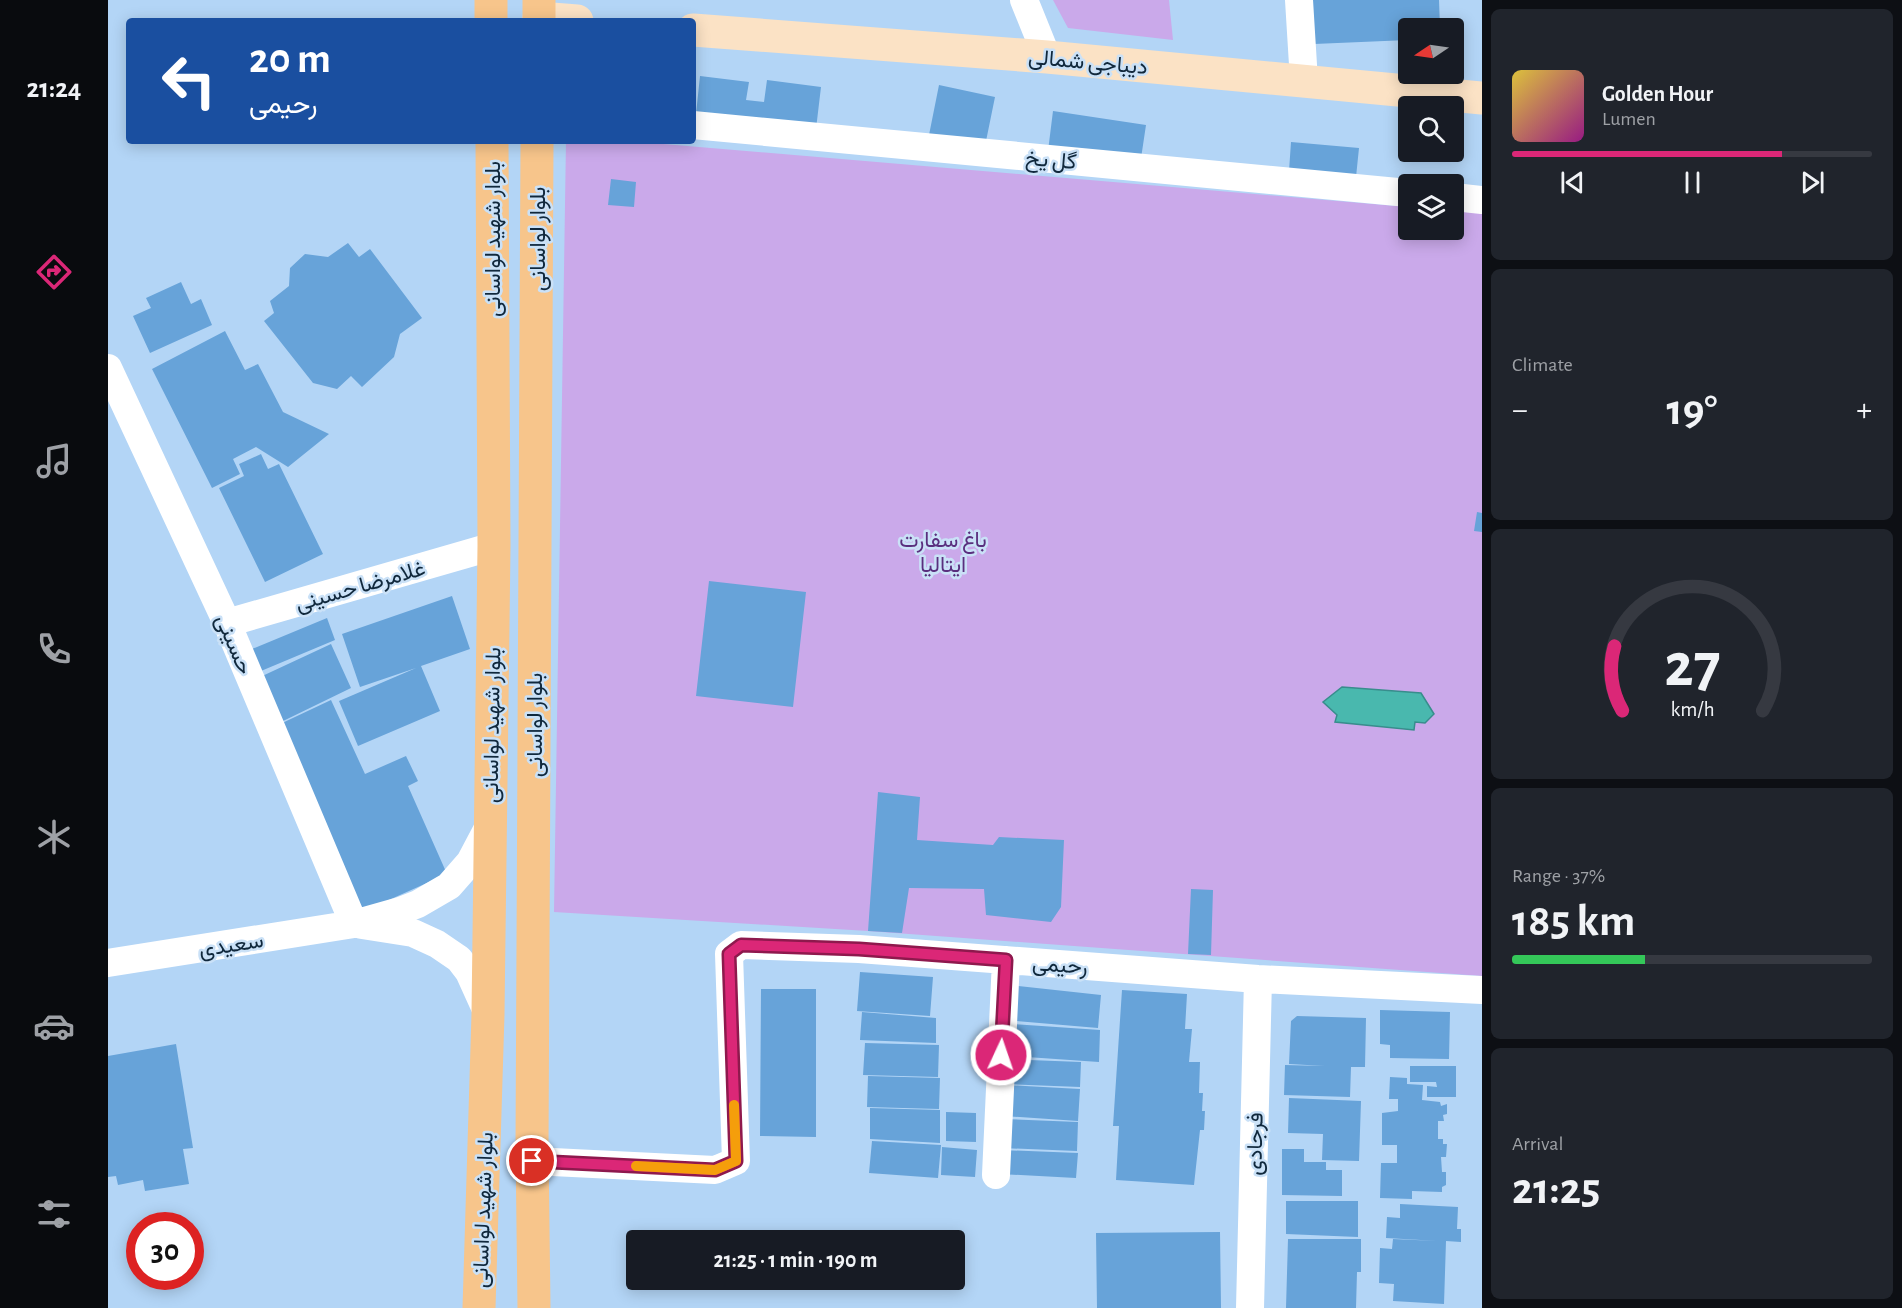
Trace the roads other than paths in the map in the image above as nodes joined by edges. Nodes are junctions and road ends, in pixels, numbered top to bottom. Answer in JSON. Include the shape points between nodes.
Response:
{"nodes":[{"id":1,"x":491,"y":0,"type":"edge"},
{"id":2,"x":1024,"y":0,"type":"edge"},
{"id":3,"x":1299,"y":0,"type":"edge"},
{"id":4,"x":539,"y":13,"type":"edge"},
{"id":5,"x":491,"y":18,"type":"edge"},
{"id":6,"x":563,"y":18,"type":"edge"},
{"id":7,"x":696,"y":30,"type":"edge"},
{"id":8,"x":1047,"y":57,"type":"junction"},
{"id":9,"x":1304,"y":81,"type":"junction"},
{"id":10,"x":1482,"y":98,"type":"edge"},
{"id":11,"x":696,"y":126,"type":"edge"},
{"id":12,"x":492,"y":144,"type":"edge"},
{"id":13,"x":537,"y":144,"type":"edge"},
{"id":14,"x":1398,"y":192,"type":"edge"},
{"id":15,"x":1464,"y":198,"type":"edge"},
{"id":16,"x":1482,"y":200,"type":"edge"},
{"id":17,"x":108,"y":368,"type":"edge"},
{"id":18,"x":494,"y":546,"type":"junction"},
{"id":19,"x":227,"y":623,"type":"junction"},
{"id":20,"x":489,"y":826,"type":"junction"},
{"id":21,"x":354,"y":924,"type":"junction"},
{"id":22,"x":1006,"y":960,"type":"junction"},
{"id":23,"x":108,"y":963,"type":"edge"},
{"id":24,"x":1258,"y":979,"type":"junction"},
{"id":25,"x":1482,"y":990,"type":"edge"},
{"id":26,"x":488,"y":1014,"type":"junction"},
{"id":27,"x":532,"y":1161,"type":"junction"},
{"id":28,"x":996,"y":1175,"type":"dead end"},
{"id":29,"x":479,"y":1308,"type":"edge"},
{"id":30,"x":534,"y":1308,"type":"edge"},
{"id":31,"x":1250,"y":1308,"type":"edge"}],
"edges":[{"from":1,"to":5,"type":"main road"},
{"from":2,"to":8,"type":"street"},
{"from":3,"to":9,"type":"street"},
{"from":4,"to":6,"type":"main road"},
{"from":7,"to":8,"type":"main road","name":"دیباجی شمالی"},
{"from":8,"to":9,"type":"main road","name":"دیباجی شمالی"},
{"from":9,"to":10,"type":"main road","name":"دیباجی شمالی"},
{"from":11,"to":14,"type":"street","name":"گل یخ"},
{"from":12,"to":18,"type":"main road","name":"بلوار شهید لواسانی"},
{"from":13,"to":27,"type":"main road","name":"بلوار لواسانی"},
{"from":15,"to":16,"type":"street"},
{"from":17,"to":19,"type":"street","name":"حسینی"},
{"from":18,"to":19,"type":"street","name":"غلامرضا حسینی"},
{"from":18,"to":20,"type":"main road","name":"بلوار شهید لواسانی"},
{"from":19,"to":21,"type":"street","name":"حسینی"},
{"from":20,"to":21,"type":"street","name":"سعیدی","via":[[470,862],[449,886],[418,904]]},
{"from":20,"to":26,"type":"main road","name":"بلوار شهید لواسانی"},
{"from":21,"to":23,"type":"street","name":"سعیدی"},
{"from":21,"to":26,"type":"street","name":"سعیدی","via":[[413,933],[437,944],[459,959],[469,972]]},
{"from":22,"to":24,"type":"street","name":"رحیمی"},
{"from":22,"to":27,"type":"street","name":"رحیمی","via":[[741,945],[729,954],[736,1161],[715,1170]]},
{"from":22,"to":28,"type":"street"},
{"from":24,"to":25,"type":"street","name":"رحیمی"},
{"from":24,"to":31,"type":"street","name":"فرجادی"},
{"from":26,"to":29,"type":"main road","name":"بلوار شهید لواسانی"},
{"from":27,"to":30,"type":"main road","name":"بلوار لواسانی"}]}
